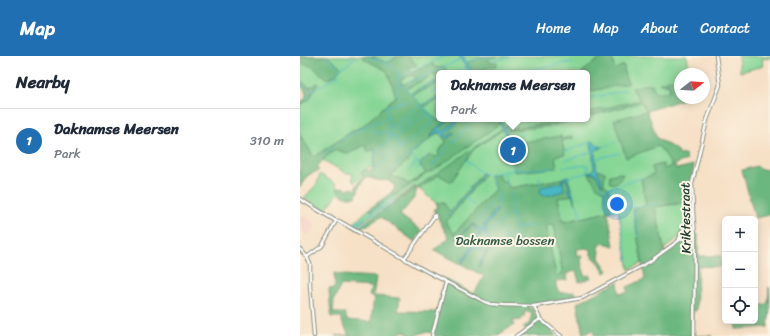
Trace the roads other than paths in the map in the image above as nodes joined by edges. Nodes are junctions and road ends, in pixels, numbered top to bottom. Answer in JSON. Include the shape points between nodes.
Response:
{"nodes":[{"id":1,"x":716,"y":56,"type":"edge"},
{"id":2,"x":300,"y":198,"type":"edge"},
{"id":3,"x":693,"y":213,"type":"junction"},
{"id":4,"x":433,"y":218,"type":"dead end"},
{"id":5,"x":336,"y":221,"type":"junction"},
{"id":6,"x":695,"y":234,"type":"junction"},
{"id":7,"x":678,"y":241,"type":"junction"},
{"id":8,"x":300,"y":249,"type":"edge"},
{"id":9,"x":307,"y":257,"type":"junction"},
{"id":10,"x":404,"y":259,"type":"junction"},
{"id":11,"x":446,"y":282,"type":"junction"},
{"id":12,"x":534,"y":306,"type":"junction"},
{"id":13,"x":540,"y":319,"type":"junction"},
{"id":14,"x":314,"y":336,"type":"edge"},
{"id":15,"x":432,"y":336,"type":"edge"},
{"id":16,"x":516,"y":336,"type":"edge"},
{"id":17,"x":561,"y":336,"type":"edge"},
{"id":18,"x":694,"y":336,"type":"edge"}],
"edges":[{"from":1,"to":3,"type":"street","name":"Kriktestraat","via":[[720,85],[707,120],[692,184]]},
{"from":2,"to":5,"type":"street"},
{"from":3,"to":6,"type":"street","name":"Kriktestraat"},
{"from":3,"to":7,"type":"street"},
{"from":4,"to":10,"type":"street"},
{"from":5,"to":9,"type":"street","via":[[322,245]]},
{"from":5,"to":10,"type":"street"},
{"from":6,"to":7,"type":"street"},
{"from":6,"to":18,"type":"street","name":"Kriktestraat"},
{"from":7,"to":12,"type":"street","via":[[649,262],[589,296]]},
{"from":8,"to":9,"type":"street"},
{"from":9,"to":14,"type":"street","via":[[310,264]]},
{"from":10,"to":11,"type":"street"},
{"from":11,"to":12,"type":"street","via":[[490,304]]},
{"from":11,"to":15,"type":"street"},
{"from":12,"to":13,"type":"street"},
{"from":13,"to":16,"type":"street"},
{"from":13,"to":17,"type":"street"}]}
